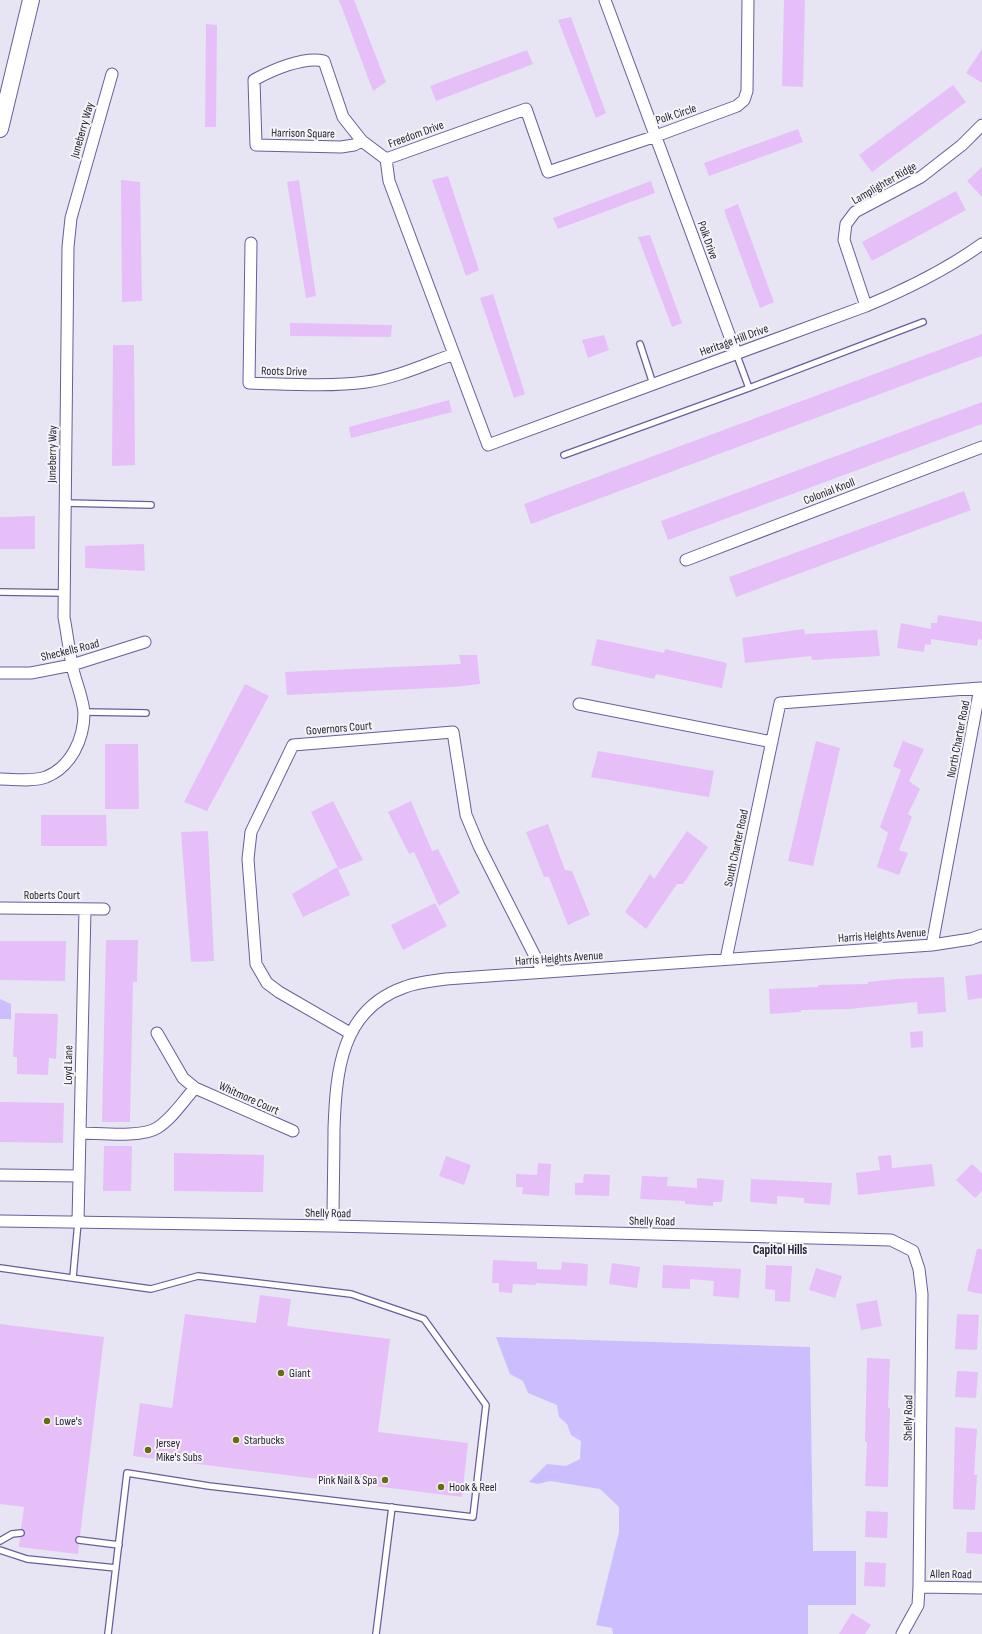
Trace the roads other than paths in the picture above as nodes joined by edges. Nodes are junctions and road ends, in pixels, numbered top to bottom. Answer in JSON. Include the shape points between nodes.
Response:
{"nodes":[{"id":1,"x":31,"y":0,"type":"edge"},
{"id":2,"x":605,"y":0,"type":"edge"},
{"id":3,"x":748,"y":0,"type":"edge"},
{"id":4,"x":112,"y":74,"type":"dead end"},
{"id":5,"x":982,"y":125,"type":"edge"},
{"id":6,"x":0,"y":129,"type":"edge"},
{"id":7,"x":656,"y":136,"type":"junction"},
{"id":8,"x":362,"y":141,"type":"junction"},
{"id":9,"x":386,"y":159,"type":"junction"},
{"id":10,"x":251,"y":243,"type":"dead end"},
{"id":11,"x":981,"y":245,"type":"edge"},
{"id":12,"x":866,"y":306,"type":"junction"},
{"id":13,"x":924,"y":322,"type":"dead end"},
{"id":14,"x":640,"y":344,"type":"dead end"},
{"id":15,"x":736,"y":353,"type":"junction"},
{"id":16,"x":454,"y":354,"type":"junction"},
{"id":17,"x":653,"y":384,"type":"junction"},
{"id":18,"x":749,"y":388,"type":"junction"},
{"id":19,"x":488,"y":445,"type":"joint"},
{"id":20,"x":982,"y":447,"type":"edge"},
{"id":21,"x":564,"y":455,"type":"dead end"},
{"id":22,"x":64,"y":502,"type":"junction"},
{"id":23,"x":151,"y":506,"type":"dead end"},
{"id":24,"x":686,"y":560,"type":"dead end"},
{"id":25,"x":0,"y":592,"type":"edge"},
{"id":26,"x":64,"y":593,"type":"junction"},
{"id":27,"x":145,"y":642,"type":"dead end"},
{"id":28,"x":72,"y":665,"type":"junction"},
{"id":29,"x":0,"y":673,"type":"edge"},
{"id":30,"x":780,"y":702,"type":"joint"},
{"id":31,"x":579,"y":704,"type":"dead end"},
{"id":32,"x":84,"y":712,"type":"junction"},
{"id":33,"x":146,"y":713,"type":"dead end"},
{"id":34,"x":772,"y":742,"type":"junction"},
{"id":35,"x":0,"y":779,"type":"edge"},
{"id":36,"x":0,"y":908,"type":"edge"},
{"id":37,"x":85,"y":909,"type":"junction"},
{"id":38,"x":104,"y":909,"type":"dead end"},
{"id":39,"x":982,"y":935,"type":"edge"},
{"id":40,"x":932,"y":945,"type":"junction"},
{"id":41,"x":726,"y":959,"type":"junction"},
{"id":42,"x":543,"y":972,"type":"junction"},
{"id":43,"x":157,"y":1033,"type":"dead end"},
{"id":44,"x":350,"y":1033,"type":"junction"},
{"id":45,"x":196,"y":1088,"type":"junction"},
{"id":46,"x":293,"y":1131,"type":"dead end"},
{"id":47,"x":80,"y":1134,"type":"junction"},
{"id":48,"x":0,"y":1175,"type":"edge"},
{"id":49,"x":79,"y":1176,"type":"junction"},
{"id":50,"x":0,"y":1221,"type":"edge"},
{"id":51,"x":78,"y":1222,"type":"junction"},
{"id":52,"x":333,"y":1226,"type":"junction"},
{"id":53,"x":0,"y":1268,"type":"edge"},
{"id":54,"x":73,"y":1277,"type":"junction"},
{"id":55,"x":392,"y":1507,"type":"junction"},
{"id":56,"x":20,"y":1533,"type":"dead end"},
{"id":57,"x":79,"y":1540,"type":"dead end"},
{"id":58,"x":0,"y":1541,"type":"edge"},
{"id":59,"x":119,"y":1545,"type":"junction"},
{"id":60,"x":0,"y":1550,"type":"edge"},
{"id":61,"x":116,"y":1568,"type":"junction"},
{"id":62,"x":919,"y":1586,"type":"junction"},
{"id":63,"x":982,"y":1588,"type":"edge"},
{"id":64,"x":108,"y":1634,"type":"edge"},
{"id":65,"x":376,"y":1634,"type":"edge"},
{"id":66,"x":902,"y":1634,"type":"edge"}],
"edges":[{"from":1,"to":6,"type":"main road"},
{"from":2,"to":7,"type":"street","name":"Polk Circle"},
{"from":3,"to":7,"type":"street","name":"Polk Circle","via":[[747,91],[744,100],[737,106]]},
{"from":4,"to":22,"type":"street","name":"Juneberry Way","via":[[71,218],[68,255]]},
{"from":5,"to":12,"type":"street","name":"Lamplighter Ridge","via":[[962,145],[922,177],[856,212],[846,224],[844,240]]},
{"from":7,"to":9,"type":"street","name":"Freedom Drive","via":[[548,172],[526,109]]},
{"from":7,"to":15,"type":"street","name":"Polk Drive"},
{"from":8,"to":8,"type":"street","name":"Harrison Square","via":[[341,147],[256,145],[254,80],[267,72],[306,60],[324,61],[343,117]]},
{"from":8,"to":9,"type":"street","name":"Harrison Square"},
{"from":9,"to":16,"type":"street","name":"Freedom Drive","via":[[389,181]]},
{"from":10,"to":16,"type":"street","name":"Roots Drive","via":[[249,383],[336,385],[367,382],[396,375]]},
{"from":11,"to":12,"type":"street","name":"Heritage Hill Drive","via":[[951,265],[908,288]]},
{"from":12,"to":15,"type":"street","name":"Heritage Hill Drive"},
{"from":13,"to":18,"type":"lane"},
{"from":14,"to":17,"type":"lane"},
{"from":15,"to":17,"type":"street","name":"Heritage Hill Drive"},
{"from":15,"to":18,"type":"lane"},
{"from":16,"to":19,"type":"street","name":"Freedom Drive"},
{"from":17,"to":19,"type":"street","name":"Heritage Hill Drive"},
{"from":18,"to":21,"type":"lane"},
{"from":20,"to":24,"type":"street","name":"Colonial Knoll"},
{"from":22,"to":23,"type":"lane"},
{"from":22,"to":26,"type":"street","name":"Juneberry Way"},
{"from":25,"to":26,"type":"lane"},
{"from":26,"to":28,"type":"street","name":"Juneberry Way","via":[[64,617]]},
{"from":27,"to":28,"type":"street","name":"Sheckells Road"},
{"from":28,"to":29,"type":"street","name":"Sheckells Road","via":[[31,673]]},
{"from":28,"to":32,"type":"street","name":"Juneberry Way"},
{"from":30,"to":34,"type":"street","name":"South Charter Road"},
{"from":30,"to":40,"type":"street","name":"North Charter Road","via":[[980,688]]},
{"from":31,"to":34,"type":"street"},
{"from":32,"to":33,"type":"lane"},
{"from":32,"to":35,"type":"street","name":"Juneberry Way","via":[[79,741],[67,763],[56,772],[30,779]]},
{"from":34,"to":41,"type":"street","name":"South Charter Road"},
{"from":36,"to":37,"type":"street","name":"Roberts Court"},
{"from":37,"to":38,"type":"street","name":"Roberts Court"},
{"from":37,"to":47,"type":"street","name":"Loyd Lane"},
{"from":39,"to":40,"type":"street","name":"Harris Heights Avenue"},
{"from":40,"to":41,"type":"street","name":"Harris Heights Avenue"},
{"from":41,"to":42,"type":"street","name":"Harris Heights Avenue"},
{"from":42,"to":44,"type":"street","name":"Harris Heights Avenue","via":[[446,979],[404,987],[376,1003]]},
{"from":42,"to":44,"type":"street","name":"Governors Court","via":[[466,815],[453,732],[293,745],[252,832],[248,859],[256,964],[267,983],[279,992]]},
{"from":43,"to":45,"type":"street","name":"Whitmore Court","via":[[183,1078]]},
{"from":44,"to":52,"type":"street","name":"Harris Heights Avenue","via":[[339,1064],[335,1100]]},
{"from":45,"to":46,"type":"street","name":"Whitmore Court"},
{"from":45,"to":47,"type":"street","via":[[165,1122],[155,1129],[132,1133]]},
{"from":47,"to":49,"type":"street","name":"Loyd Lane"},
{"from":48,"to":49,"type":"street"},
{"from":49,"to":51,"type":"street","name":"Loyd Lane"},
{"from":50,"to":51,"type":"street","name":"Shelly Road"},
{"from":51,"to":52,"type":"street","name":"Shelly Road"},
{"from":51,"to":54,"type":"lane"},
{"from":52,"to":62,"type":"street","name":"Shelly Road","via":[[891,1240],[913,1251],[919,1269],[922,1294]]},
{"from":53,"to":54,"type":"lane"},
{"from":54,"to":55,"type":"lane","via":[[151,1288],[198,1276],[228,1279],[351,1294],[424,1319],[486,1405],[473,1517]]},
{"from":55,"to":59,"type":"lane","via":[[209,1486],[127,1473]]},
{"from":55,"to":65,"type":"lane"},
{"from":56,"to":58,"type":"lane","via":[[12,1534]]},
{"from":57,"to":59,"type":"lane"},
{"from":59,"to":61,"type":"lane"},
{"from":60,"to":61,"type":"lane","via":[[28,1559]]},
{"from":61,"to":64,"type":"lane"},
{"from":62,"to":63,"type":"street","name":"Allen Road"},
{"from":62,"to":66,"type":"street","name":"Shelly Road","via":[[918,1605]]}]}
